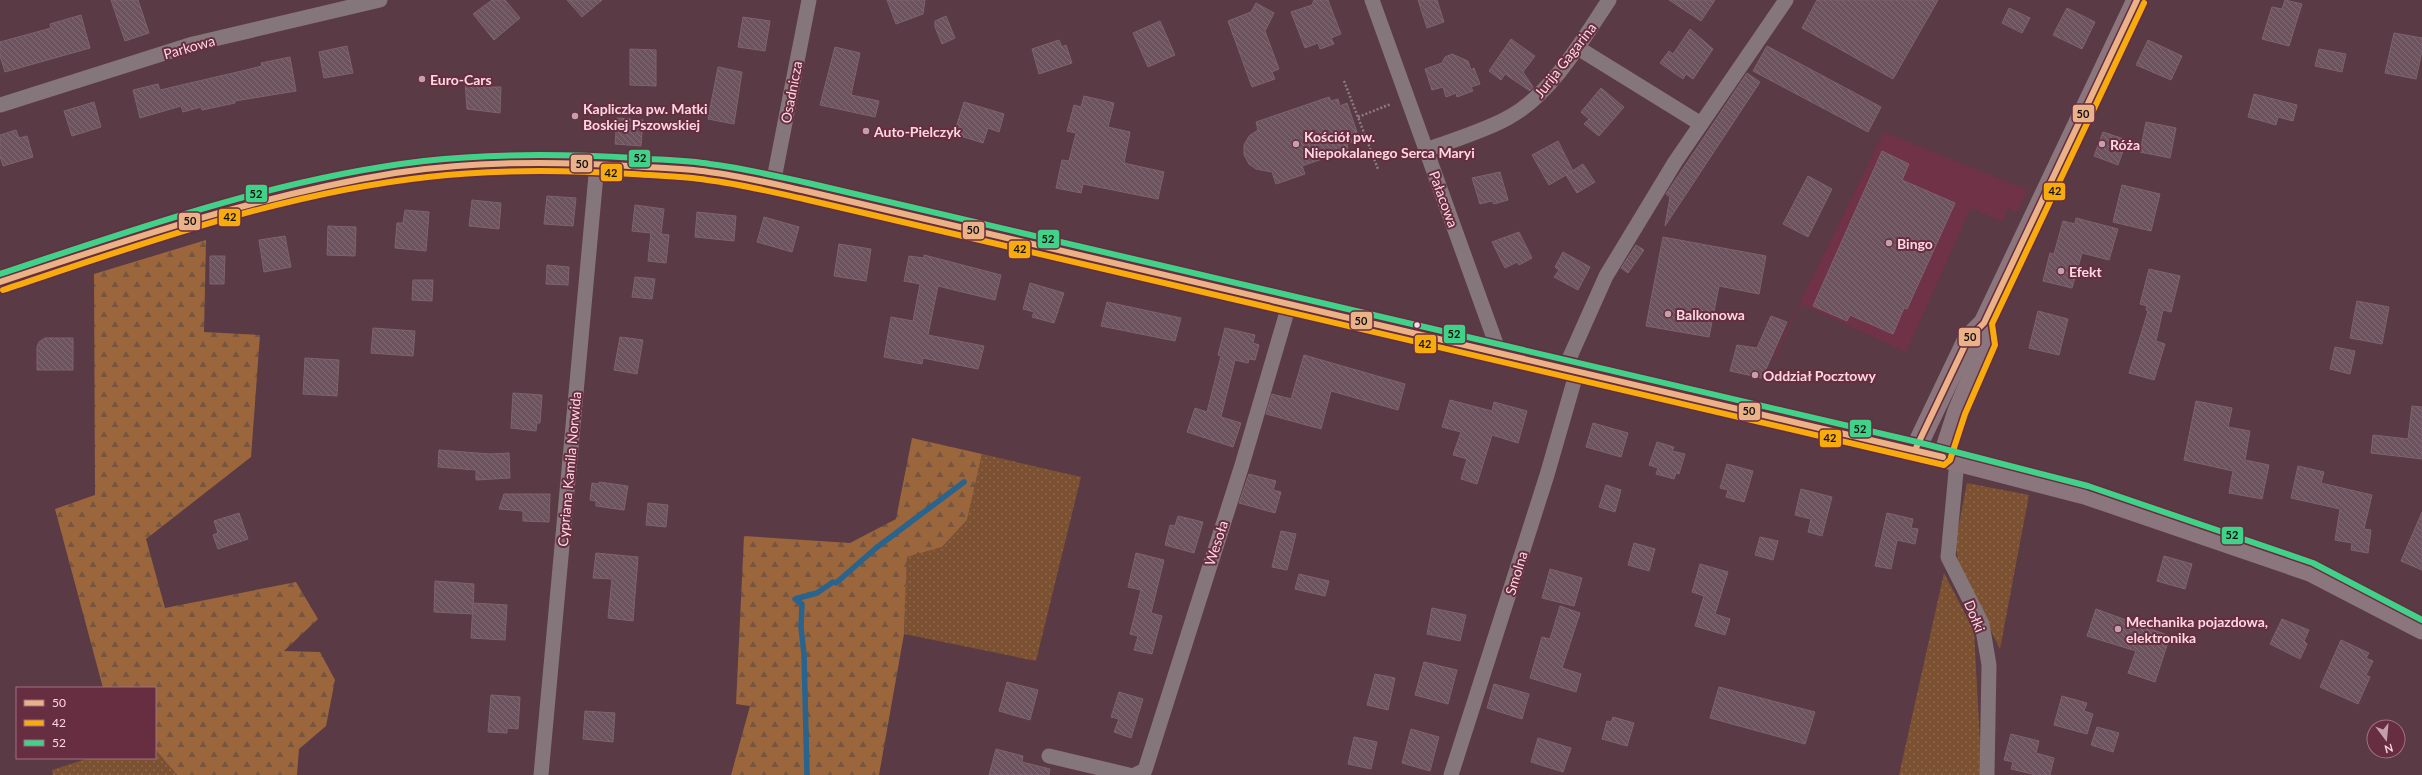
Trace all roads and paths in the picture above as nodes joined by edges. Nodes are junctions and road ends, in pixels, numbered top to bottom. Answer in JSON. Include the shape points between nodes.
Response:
{"nodes":[{"id":1,"x":380,"y":0,"type":"edge"},
{"id":2,"x":809,"y":0,"type":"edge"},
{"id":3,"x":1372,"y":0,"type":"edge"},
{"id":4,"x":1609,"y":0,"type":"edge"},
{"id":5,"x":1786,"y":0,"type":"edge"},
{"id":6,"x":2138,"y":0,"type":"edge"},
{"id":7,"x":1578,"y":48,"type":"junction"},
{"id":8,"x":1344,"y":81,"type":"dead end"},
{"id":9,"x":1407,"y":97,"type":"junction"},
{"id":10,"x":0,"y":105,"type":"edge"},
{"id":11,"x":1358,"y":117,"type":"junction"},
{"id":12,"x":1701,"y":124,"type":"junction"},
{"id":13,"x":1426,"y":150,"type":"junction"},
{"id":14,"x":597,"y":164,"type":"junction"},
{"id":15,"x":1378,"y":169,"type":"dead end"},
{"id":16,"x":773,"y":184,"type":"junction"},
{"id":17,"x":0,"y":282,"type":"edge"},
{"id":18,"x":1289,"y":305,"type":"junction"},
{"id":19,"x":1984,"y":323,"type":"junction"},
{"id":20,"x":1499,"y":352,"type":"junction"},
{"id":21,"x":1571,"y":369,"type":"junction"},
{"id":22,"x":1915,"y":450,"type":"junction"},
{"id":23,"x":1950,"y":459,"type":"junction"},
{"id":24,"x":2422,"y":628,"type":"edge"},
{"id":25,"x":1050,"y":756,"type":"dead end"},
{"id":26,"x":541,"y":775,"type":"edge"},
{"id":27,"x":1129,"y":775,"type":"edge"},
{"id":28,"x":1135,"y":775,"type":"edge"},
{"id":29,"x":1451,"y":775,"type":"edge"},
{"id":30,"x":1987,"y":775,"type":"edge"}],
"edges":[{"from":1,"to":10,"type":"street","name":"Parkowa","via":[[193,44]]},
{"from":2,"to":16,"type":"street","name":"Osadnicza"},
{"from":3,"to":9,"type":"street","name":"Pałacowa"},
{"from":4,"to":7,"type":"street","name":"Jurija Gagarina"},
{"from":5,"to":12,"type":"street","name":"Smolna"},
{"from":6,"to":19,"type":"main road"},
{"from":7,"to":12,"type":"street"},
{"from":7,"to":13,"type":"street","name":"Jurija Gagarina","via":[[1534,100],[1511,117]]},
{"from":8,"to":11,"type":"path"},
{"from":9,"to":11,"type":"path"},
{"from":9,"to":13,"type":"street","name":"Pałacowa"},
{"from":11,"to":15,"type":"path"},
{"from":12,"to":21,"type":"street","name":"Smolna","via":[[1606,276]]},
{"from":13,"to":20,"type":"street","name":"Pałacowa"},
{"from":14,"to":16,"type":"main road","via":[[716,173]]},
{"from":14,"to":17,"type":"main road","via":[[504,163],[397,173],[326,185],[94,251]]},
{"from":14,"to":26,"type":"street","name":"Cypriana Kamila Norwida"},
{"from":16,"to":18,"type":"main road"},
{"from":18,"to":20,"type":"main road"},
{"from":18,"to":28,"type":"street","name":"Wesoła","via":[[1242,465],[1145,770]]},
{"from":19,"to":22,"type":"main road","via":[[1968,339]]},
{"from":19,"to":23,"type":"main road","via":[[1987,343],[1958,411]]},
{"from":20,"to":21,"type":"main road"},
{"from":21,"to":22,"type":"main road"},
{"from":21,"to":29,"type":"street","name":"Smolna","via":[[1542,490]]},
{"from":22,"to":23,"type":"main road"},
{"from":23,"to":24,"type":"main road","via":[[2085,494],[2310,571]]},
{"from":23,"to":30,"type":"street","name":"Dołki","via":[[1948,557],[1982,624],[1989,665]]},
{"from":25,"to":27,"type":"street"}]}
